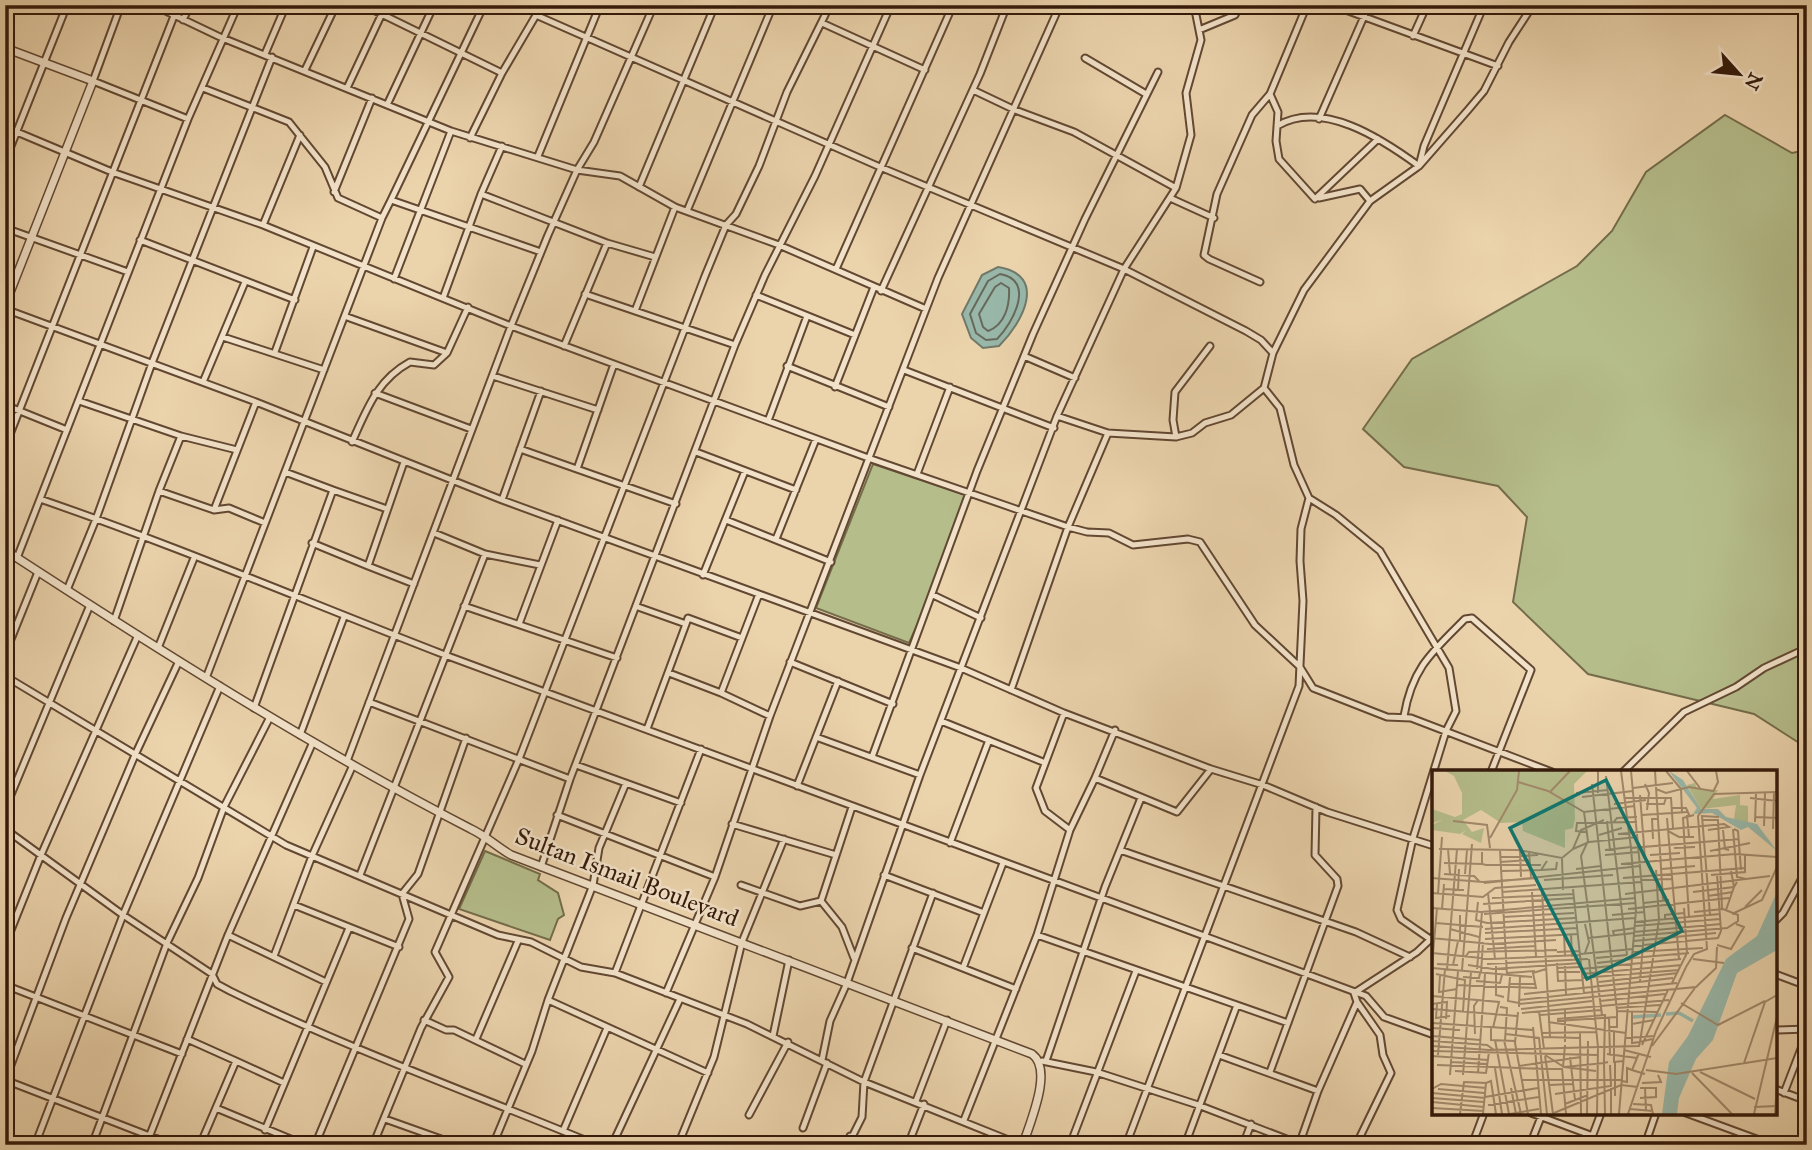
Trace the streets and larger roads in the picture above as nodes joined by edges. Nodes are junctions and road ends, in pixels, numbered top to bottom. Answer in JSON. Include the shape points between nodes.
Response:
{"nodes":[{"id":1,"x":12,"y":5,"type":"edge"},
{"id":2,"x":67,"y":5,"type":"edge"},
{"id":3,"x":121,"y":5,"type":"edge"},
{"id":4,"x":153,"y":5,"type":"edge"},
{"id":5,"x":190,"y":5,"type":"edge"},
{"id":6,"x":238,"y":5,"type":"edge"},
{"id":7,"x":286,"y":5,"type":"edge"},
{"id":8,"x":336,"y":5,"type":"edge"},
{"id":9,"x":363,"y":5,"type":"edge"},
{"id":10,"x":386,"y":5,"type":"edge"},
{"id":11,"x":434,"y":5,"type":"edge"},
{"id":12,"x":484,"y":5,"type":"edge"},
{"id":13,"x":600,"y":5,"type":"edge"},
{"id":14,"x":654,"y":5,"type":"edge"},
{"id":15,"x":715,"y":5,"type":"edge"},
{"id":16,"x":773,"y":5,"type":"edge"},
{"id":17,"x":830,"y":5,"type":"edge"},
{"id":18,"x":891,"y":5,"type":"edge"},
{"id":19,"x":953,"y":5,"type":"edge"},
{"id":20,"x":1007,"y":5,"type":"edge"},
{"id":21,"x":1194,"y":5,"type":"edge"},
{"id":22,"x":1240,"y":5,"type":"edge"},
{"id":23,"x":1307,"y":5,"type":"edge"},
{"id":24,"x":1332,"y":5,"type":"edge"},
{"id":25,"x":1370,"y":5,"type":"edge"},
{"id":26,"x":1427,"y":5,"type":"edge"},
{"id":27,"x":1484,"y":5,"type":"edge"},
{"id":28,"x":1533,"y":5,"type":"edge"},
{"id":29,"x":541,"y":6,"type":"edge"},
{"id":30,"x":1057,"y":6,"type":"edge"},
{"id":31,"x":381,"y":14,"type":"junction"},
{"id":32,"x":174,"y":16,"type":"junction"},
{"id":33,"x":538,"y":16,"type":"junction"},
{"id":34,"x":1364,"y":19,"type":"junction"},
{"id":35,"x":183,"y":20,"type":"junction"},
{"id":36,"x":5,"y":21,"type":"edge"},
{"id":37,"x":822,"y":23,"type":"junction"},
{"id":38,"x":1199,"y":30,"type":"junction"},
{"id":39,"x":422,"y":32,"type":"junction"},
{"id":40,"x":1413,"y":36,"type":"junction"},
{"id":41,"x":224,"y":38,"type":"junction"},
{"id":42,"x":586,"y":38,"type":"junction"},
{"id":43,"x":5,"y":48,"type":"edge"},
{"id":44,"x":871,"y":48,"type":"junction"},
{"id":45,"x":460,"y":51,"type":"junction"},
{"id":46,"x":1463,"y":51,"type":"junction"},
{"id":47,"x":265,"y":54,"type":"junction"},
{"id":48,"x":272,"y":57,"type":"junction"},
{"id":49,"x":1086,"y":58,"type":"dead end"},
{"id":50,"x":632,"y":59,"type":"junction"},
{"id":51,"x":43,"y":62,"type":"junction"},
{"id":52,"x":1498,"y":66,"type":"junction"},
{"id":53,"x":305,"y":70,"type":"junction"},
{"id":54,"x":925,"y":70,"type":"junction"},
{"id":55,"x":1158,"y":72,"type":"dead end"},
{"id":56,"x":502,"y":73,"type":"junction"},
{"id":57,"x":683,"y":80,"type":"junction"},
{"id":58,"x":93,"y":81,"type":"junction"},
{"id":59,"x":203,"y":88,"type":"junction"},
{"id":60,"x":347,"y":88,"type":"junction"},
{"id":61,"x":973,"y":90,"type":"junction"},
{"id":62,"x":1146,"y":94,"type":"junction"},
{"id":63,"x":1270,"y":94,"type":"junction"},
{"id":64,"x":372,"y":98,"type":"junction"},
{"id":65,"x":141,"y":100,"type":"junction"},
{"id":66,"x":732,"y":101,"type":"junction"},
{"id":67,"x":387,"y":105,"type":"junction"},
{"id":68,"x":252,"y":108,"type":"junction"},
{"id":69,"x":1015,"y":110,"type":"junction"},
{"id":70,"x":188,"y":119,"type":"junction"},
{"id":71,"x":776,"y":119,"type":"junction"},
{"id":72,"x":1319,"y":119,"type":"junction"},
{"id":73,"x":427,"y":122,"type":"junction"},
{"id":74,"x":1278,"y":126,"type":"junction"},
{"id":75,"x":5,"y":127,"type":"edge"},
{"id":76,"x":16,"y":131,"type":"junction"},
{"id":77,"x":451,"y":131,"type":"junction"},
{"id":78,"x":300,"y":135,"type":"junction"},
{"id":79,"x":470,"y":138,"type":"junction"},
{"id":80,"x":1378,"y":139,"type":"junction"},
{"id":81,"x":828,"y":143,"type":"junction"},
{"id":82,"x":502,"y":146,"type":"junction"},
{"id":83,"x":66,"y":152,"type":"junction"},
{"id":84,"x":538,"y":156,"type":"junction"},
{"id":85,"x":1117,"y":158,"type":"junction"},
{"id":86,"x":5,"y":161,"type":"edge"},
{"id":87,"x":1419,"y":166,"type":"junction"},
{"id":88,"x":880,"y":167,"type":"junction"},
{"id":89,"x":577,"y":170,"type":"junction"},
{"id":90,"x":112,"y":172,"type":"junction"},
{"id":91,"x":928,"y":185,"type":"junction"},
{"id":92,"x":639,"y":187,"type":"junction"},
{"id":93,"x":1176,"y":188,"type":"junction"},
{"id":94,"x":161,"y":190,"type":"junction"},
{"id":95,"x":334,"y":192,"type":"junction"},
{"id":96,"x":481,"y":194,"type":"junction"},
{"id":97,"x":1170,"y":198,"type":"junction"},
{"id":98,"x":1315,"y":199,"type":"junction"},
{"id":99,"x":391,"y":200,"type":"junction"},
{"id":100,"x":1370,"y":201,"type":"junction"},
{"id":101,"x":971,"y":205,"type":"junction"},
{"id":102,"x":213,"y":207,"type":"junction"},
{"id":103,"x":675,"y":207,"type":"junction"},
{"id":104,"x":421,"y":211,"type":"junction"},
{"id":105,"x":687,"y":211,"type":"junction"},
{"id":106,"x":382,"y":218,"type":"junction"},
{"id":107,"x":1214,"y":218,"type":"junction"},
{"id":108,"x":554,"y":222,"type":"junction"},
{"id":109,"x":264,"y":225,"type":"junction"},
{"id":110,"x":726,"y":225,"type":"junction"},
{"id":111,"x":469,"y":227,"type":"junction"},
{"id":112,"x":5,"y":228,"type":"edge"},
{"id":113,"x":31,"y":238,"type":"junction"},
{"id":114,"x":140,"y":240,"type":"junction"},
{"id":115,"x":607,"y":243,"type":"junction"},
{"id":116,"x":779,"y":245,"type":"junction"},
{"id":117,"x":313,"y":247,"type":"junction"},
{"id":118,"x":1072,"y":248,"type":"junction"},
{"id":119,"x":541,"y":252,"type":"junction"},
{"id":120,"x":80,"y":255,"type":"junction"},
{"id":121,"x":655,"y":257,"type":"junction"},
{"id":122,"x":193,"y":260,"type":"junction"},
{"id":123,"x":364,"y":268,"type":"junction"},
{"id":124,"x":836,"y":269,"type":"junction"},
{"id":125,"x":1124,"y":269,"type":"junction"},
{"id":126,"x":128,"y":272,"type":"junction"},
{"id":127,"x":394,"y":279,"type":"junction"},
{"id":128,"x":245,"y":282,"type":"junction"},
{"id":129,"x":1260,"y":282,"type":"dead end"},
{"id":130,"x":874,"y":287,"type":"junction"},
{"id":131,"x":881,"y":291,"type":"junction"},
{"id":132,"x":585,"y":294,"type":"junction"},
{"id":133,"x":755,"y":295,"type":"junction"},
{"id":134,"x":443,"y":298,"type":"junction"},
{"id":135,"x":295,"y":300,"type":"junction"},
{"id":136,"x":5,"y":307,"type":"edge"},
{"id":137,"x":468,"y":307,"type":"junction"},
{"id":138,"x":926,"y":309,"type":"junction"},
{"id":139,"x":635,"y":310,"type":"junction"},
{"id":140,"x":807,"y":316,"type":"junction"},
{"id":141,"x":346,"y":317,"type":"junction"},
{"id":142,"x":511,"y":326,"type":"junction"},
{"id":143,"x":686,"y":326,"type":"junction"},
{"id":144,"x":54,"y":327,"type":"junction"},
{"id":145,"x":855,"y":335,"type":"junction"},
{"id":146,"x":223,"y":337,"type":"junction"},
{"id":147,"x":101,"y":343,"type":"junction"},
{"id":148,"x":564,"y":345,"type":"junction"},
{"id":149,"x":735,"y":345,"type":"junction"},
{"id":150,"x":1210,"y":346,"type":"dead end"},
{"id":151,"x":275,"y":352,"type":"junction"},
{"id":152,"x":447,"y":353,"type":"junction"},
{"id":153,"x":1273,"y":353,"type":"junction"},
{"id":154,"x":1024,"y":356,"type":"junction"},
{"id":155,"x":152,"y":363,"type":"junction"},
{"id":156,"x":614,"y":364,"type":"junction"},
{"id":157,"x":787,"y":366,"type":"junction"},
{"id":158,"x":324,"y":370,"type":"junction"},
{"id":159,"x":904,"y":370,"type":"junction"},
{"id":160,"x":493,"y":376,"type":"junction"},
{"id":161,"x":1075,"y":378,"type":"junction"},
{"id":162,"x":664,"y":381,"type":"junction"},
{"id":163,"x":203,"y":382,"type":"junction"},
{"id":164,"x":835,"y":387,"type":"junction"},
{"id":165,"x":950,"y":387,"type":"junction"},
{"id":166,"x":1264,"y":388,"type":"junction"},
{"id":167,"x":541,"y":391,"type":"junction"},
{"id":168,"x":375,"y":393,"type":"junction"},
{"id":169,"x":715,"y":399,"type":"junction"},
{"id":170,"x":79,"y":401,"type":"junction"},
{"id":171,"x":256,"y":402,"type":"junction"},
{"id":172,"x":5,"y":405,"type":"edge"},
{"id":173,"x":889,"y":407,"type":"junction"},
{"id":174,"x":1003,"y":407,"type":"junction"},
{"id":175,"x":598,"y":410,"type":"junction"},
{"id":176,"x":20,"y":411,"type":"junction"},
{"id":177,"x":1057,"y":416,"type":"junction"},
{"id":178,"x":131,"y":419,"type":"junction"},
{"id":179,"x":768,"y":421,"type":"junction"},
{"id":180,"x":303,"y":422,"type":"junction"},
{"id":181,"x":1054,"y":428,"type":"junction"},
{"id":182,"x":67,"y":429,"type":"junction"},
{"id":183,"x":471,"y":429,"type":"junction"},
{"id":184,"x":1108,"y":433,"type":"junction"},
{"id":185,"x":181,"y":436,"type":"junction"},
{"id":186,"x":1177,"y":437,"type":"junction"},
{"id":187,"x":816,"y":439,"type":"junction"},
{"id":188,"x":352,"y":442,"type":"junction"},
{"id":189,"x":5,"y":447,"type":"edge"},
{"id":190,"x":520,"y":449,"type":"junction"},
{"id":191,"x":237,"y":450,"type":"junction"},
{"id":192,"x":696,"y":452,"type":"junction"},
{"id":193,"x":871,"y":459,"type":"junction"},
{"id":194,"x":404,"y":462,"type":"junction"},
{"id":195,"x":577,"y":469,"type":"junction"},
{"id":196,"x":745,"y":471,"type":"junction"},
{"id":197,"x":285,"y":472,"type":"junction"},
{"id":198,"x":918,"y":474,"type":"junction"},
{"id":199,"x":453,"y":480,"type":"junction"},
{"id":200,"x":627,"y":485,"type":"junction"},
{"id":201,"x":333,"y":490,"type":"junction"},
{"id":202,"x":796,"y":490,"type":"junction"},
{"id":203,"x":159,"y":491,"type":"junction"},
{"id":204,"x":970,"y":491,"type":"junction"},
{"id":205,"x":1309,"y":498,"type":"junction"},
{"id":206,"x":40,"y":499,"type":"junction"},
{"id":207,"x":502,"y":499,"type":"junction"},
{"id":208,"x":676,"y":504,"type":"junction"},
{"id":209,"x":387,"y":509,"type":"junction"},
{"id":210,"x":215,"y":510,"type":"junction"},
{"id":211,"x":1022,"y":510,"type":"junction"},
{"id":212,"x":96,"y":519,"type":"junction"},
{"id":213,"x":558,"y":520,"type":"junction"},
{"id":214,"x":726,"y":520,"type":"junction"},
{"id":215,"x":265,"y":523,"type":"junction"},
{"id":216,"x":1068,"y":527,"type":"junction"},
{"id":217,"x":434,"y":533,"type":"junction"},
{"id":218,"x":604,"y":537,"type":"junction"},
{"id":219,"x":141,"y":538,"type":"junction"},
{"id":220,"x":776,"y":539,"type":"junction"},
{"id":221,"x":312,"y":543,"type":"junction"},
{"id":222,"x":5,"y":550,"type":"edge"},
{"id":223,"x":485,"y":554,"type":"junction"},
{"id":224,"x":656,"y":557,"type":"junction"},
{"id":225,"x":17,"y":558,"type":"junction"},
{"id":226,"x":194,"y":558,"type":"junction"},
{"id":227,"x":831,"y":562,"type":"junction"},
{"id":228,"x":540,"y":565,"type":"junction"},
{"id":229,"x":368,"y":566,"type":"junction"},
{"id":230,"x":38,"y":572,"type":"junction"},
{"id":231,"x":703,"y":575,"type":"junction"},
{"id":232,"x":246,"y":576,"type":"junction"},
{"id":233,"x":414,"y":584,"type":"junction"},
{"id":234,"x":67,"y":590,"type":"junction"},
{"id":235,"x":293,"y":593,"type":"junction"},
{"id":236,"x":759,"y":594,"type":"junction"},
{"id":237,"x":933,"y":595,"type":"junction"},
{"id":238,"x":90,"y":605,"type":"junction"},
{"id":239,"x":464,"y":606,"type":"junction"},
{"id":240,"x":638,"y":607,"type":"junction"},
{"id":241,"x":810,"y":612,"type":"junction"},
{"id":242,"x":344,"y":617,"type":"junction"},
{"id":243,"x":981,"y":618,"type":"junction"},
{"id":244,"x":114,"y":621,"type":"junction"},
{"id":245,"x":519,"y":624,"type":"junction"},
{"id":246,"x":686,"y":624,"type":"junction"},
{"id":247,"x":138,"y":635,"type":"junction"},
{"id":248,"x":394,"y":636,"type":"junction"},
{"id":249,"x":565,"y":638,"type":"junction"},
{"id":250,"x":742,"y":638,"type":"junction"},
{"id":251,"x":158,"y":648,"type":"junction"},
{"id":252,"x":1437,"y":648,"type":"junction"},
{"id":253,"x":1807,"y":648,"type":"edge"},
{"id":254,"x":913,"y":650,"type":"junction"},
{"id":255,"x":5,"y":654,"type":"edge"},
{"id":256,"x":445,"y":655,"type":"junction"},
{"id":257,"x":617,"y":658,"type":"junction"},
{"id":258,"x":179,"y":661,"type":"junction"},
{"id":259,"x":790,"y":662,"type":"junction"},
{"id":260,"x":1300,"y":667,"type":"junction"},
{"id":261,"x":961,"y":668,"type":"junction"},
{"id":262,"x":669,"y":673,"type":"junction"},
{"id":263,"x":5,"y":676,"type":"edge"},
{"id":264,"x":206,"y":678,"type":"junction"},
{"id":265,"x":838,"y":681,"type":"junction"},
{"id":266,"x":220,"y":686,"type":"junction"},
{"id":267,"x":546,"y":690,"type":"junction"},
{"id":268,"x":1010,"y":690,"type":"junction"},
{"id":269,"x":721,"y":693,"type":"junction"},
{"id":270,"x":47,"y":702,"type":"junction"},
{"id":271,"x":369,"y":702,"type":"junction"},
{"id":272,"x":893,"y":704,"type":"junction"},
{"id":273,"x":254,"y":708,"type":"junction"},
{"id":274,"x":597,"y":710,"type":"junction"},
{"id":275,"x":1064,"y":713,"type":"junction"},
{"id":276,"x":770,"y":716,"type":"junction"},
{"id":277,"x":1404,"y":716,"type":"junction"},
{"id":278,"x":270,"y":717,"type":"junction"},
{"id":279,"x":420,"y":721,"type":"junction"},
{"id":280,"x":940,"y":721,"type":"junction"},
{"id":281,"x":647,"y":729,"type":"junction"},
{"id":282,"x":1115,"y":730,"type":"junction"},
{"id":283,"x":1446,"y":731,"type":"junction"},
{"id":284,"x":95,"y":732,"type":"junction"},
{"id":285,"x":300,"y":735,"type":"junction"},
{"id":286,"x":816,"y":737,"type":"junction"},
{"id":287,"x":466,"y":738,"type":"junction"},
{"id":288,"x":989,"y":740,"type":"junction"},
{"id":289,"x":313,"y":741,"type":"junction"},
{"id":290,"x":701,"y":749,"type":"junction"},
{"id":291,"x":1500,"y":750,"type":"junction"},
{"id":292,"x":135,"y":755,"type":"junction"},
{"id":293,"x":872,"y":757,"type":"junction"},
{"id":294,"x":519,"y":759,"type":"junction"},
{"id":295,"x":1043,"y":762,"type":"junction"},
{"id":296,"x":350,"y":763,"type":"junction"},
{"id":297,"x":576,"y":765,"type":"junction"},
{"id":298,"x":751,"y":769,"type":"junction"},
{"id":299,"x":1211,"y":769,"type":"junction"},
{"id":300,"x":1434,"y":770,"type":"edge"},
{"id":301,"x":1492,"y":770,"type":"edge"},
{"id":302,"x":1547,"y":770,"type":"edge"},
{"id":303,"x":1625,"y":770,"type":"edge"},
{"id":304,"x":920,"y":775,"type":"junction"},
{"id":305,"x":1432,"y":776,"type":"edge"},
{"id":306,"x":1095,"y":778,"type":"junction"},
{"id":307,"x":570,"y":779,"type":"junction"},
{"id":308,"x":179,"y":781,"type":"junction"},
{"id":309,"x":626,"y":783,"type":"junction"},
{"id":310,"x":1263,"y":785,"type":"junction"},
{"id":311,"x":797,"y":786,"type":"junction"},
{"id":312,"x":395,"y":790,"type":"junction"},
{"id":313,"x":1141,"y":798,"type":"junction"},
{"id":314,"x":681,"y":803,"type":"junction"},
{"id":315,"x":224,"y":807,"type":"junction"},
{"id":316,"x":852,"y":807,"type":"junction"},
{"id":317,"x":1315,"y":807,"type":"junction"},
{"id":318,"x":5,"y":809,"type":"edge"},
{"id":319,"x":441,"y":815,"type":"junction"},
{"id":320,"x":557,"y":815,"type":"junction"},
{"id":321,"x":732,"y":824,"type":"junction"},
{"id":322,"x":902,"y":825,"type":"junction"},
{"id":323,"x":5,"y":829,"type":"edge"},
{"id":324,"x":1070,"y":830,"type":"junction"},
{"id":325,"x":607,"y":834,"type":"junction"},
{"id":326,"x":270,"y":836,"type":"junction"},
{"id":327,"x":485,"y":837,"type":"junction"},
{"id":328,"x":1413,"y":838,"type":"junction"},
{"id":329,"x":784,"y":839,"type":"junction"},
{"id":330,"x":950,"y":843,"type":"junction"},
{"id":331,"x":1432,"y":845,"type":"edge"},
{"id":332,"x":1120,"y":850,"type":"junction"},
{"id":333,"x":41,"y":855,"type":"junction"},
{"id":334,"x":661,"y":855,"type":"junction"},
{"id":335,"x":836,"y":855,"type":"junction"},
{"id":336,"x":312,"y":856,"type":"junction"},
{"id":337,"x":1003,"y":863,"type":"junction"},
{"id":338,"x":541,"y":867,"type":"junction"},
{"id":339,"x":1807,"y":869,"type":"edge"},
{"id":340,"x":360,"y":875,"type":"junction"},
{"id":341,"x":884,"y":875,"type":"junction"},
{"id":342,"x":715,"y":877,"type":"junction"},
{"id":343,"x":1055,"y":882,"type":"junction"},
{"id":344,"x":81,"y":884,"type":"junction"},
{"id":345,"x":593,"y":885,"type":"junction"},
{"id":346,"x":741,"y":885,"type":"dead end"},
{"id":347,"x":1225,"y":886,"type":"junction"},
{"id":348,"x":762,"y":893,"type":"junction"},
{"id":349,"x":933,"y":893,"type":"junction"},
{"id":350,"x":402,"y":894,"type":"junction"},
{"id":351,"x":1101,"y":900,"type":"junction"},
{"id":352,"x":821,"y":901,"type":"junction"},
{"id":353,"x":641,"y":903,"type":"junction"},
{"id":354,"x":294,"y":905,"type":"junction"},
{"id":355,"x":984,"y":913,"type":"junction"},
{"id":356,"x":453,"y":914,"type":"junction"},
{"id":357,"x":123,"y":915,"type":"junction"},
{"id":358,"x":1777,"y":919,"type":"edge"},
{"id":359,"x":1324,"y":920,"type":"junction"},
{"id":360,"x":695,"y":923,"type":"junction"},
{"id":361,"x":349,"y":928,"type":"junction"},
{"id":362,"x":228,"y":935,"type":"junction"},
{"id":363,"x":1206,"y":935,"type":"junction"},
{"id":364,"x":1037,"y":936,"type":"junction"},
{"id":365,"x":1432,"y":938,"type":"edge"},
{"id":366,"x":518,"y":941,"type":"junction"},
{"id":367,"x":167,"y":943,"type":"junction"},
{"id":368,"x":742,"y":943,"type":"junction"},
{"id":369,"x":5,"y":945,"type":"edge"},
{"id":370,"x":399,"y":947,"type":"junction"},
{"id":371,"x":912,"y":948,"type":"junction"},
{"id":372,"x":1082,"y":952,"type":"junction"},
{"id":373,"x":274,"y":957,"type":"junction"},
{"id":374,"x":566,"y":957,"type":"junction"},
{"id":375,"x":1410,"y":957,"type":"junction"},
{"id":376,"x":854,"y":958,"type":"junction"},
{"id":377,"x":789,"y":960,"type":"junction"},
{"id":378,"x":963,"y":968,"type":"junction"},
{"id":379,"x":1136,"y":971,"type":"junction"},
{"id":380,"x":615,"y":973,"type":"junction"},
{"id":381,"x":212,"y":974,"type":"junction"},
{"id":382,"x":1305,"y":975,"type":"junction"},
{"id":383,"x":1777,"y":975,"type":"edge"},
{"id":384,"x":326,"y":982,"type":"junction"},
{"id":385,"x":847,"y":983,"type":"junction"},
{"id":386,"x":5,"y":985,"type":"edge"},
{"id":387,"x":1807,"y":986,"type":"edge"},
{"id":388,"x":1186,"y":987,"type":"junction"},
{"id":389,"x":1016,"y":989,"type":"junction"},
{"id":390,"x":666,"y":993,"type":"junction"},
{"id":391,"x":1354,"y":993,"type":"junction"},
{"id":392,"x":37,"y":997,"type":"junction"},
{"id":393,"x":680,"y":999,"type":"junction"},
{"id":394,"x":548,"y":1000,"type":"junction"},
{"id":395,"x":895,"y":1000,"type":"junction"},
{"id":396,"x":1357,"y":1002,"type":"junction"},
{"id":397,"x":1237,"y":1005,"type":"junction"},
{"id":398,"x":724,"y":1015,"type":"junction"},
{"id":399,"x":85,"y":1017,"type":"junction"},
{"id":400,"x":424,"y":1020,"type":"junction"},
{"id":401,"x":947,"y":1020,"type":"junction"},
{"id":402,"x":1288,"y":1023,"type":"junction"},
{"id":403,"x":306,"y":1028,"type":"junction"},
{"id":404,"x":607,"y":1028,"type":"junction"},
{"id":405,"x":1777,"y":1030,"type":"edge"},
{"id":406,"x":1807,"y":1031,"type":"edge"},
{"id":407,"x":1432,"y":1034,"type":"edge"},
{"id":408,"x":134,"y":1035,"type":"junction"},
{"id":409,"x":773,"y":1036,"type":"junction"},
{"id":410,"x":187,"y":1039,"type":"junction"},
{"id":411,"x":476,"y":1039,"type":"junction"},
{"id":412,"x":997,"y":1039,"type":"junction"},
{"id":413,"x":788,"y":1042,"type":"junction"},
{"id":414,"x":355,"y":1050,"type":"junction"},
{"id":415,"x":655,"y":1051,"type":"junction"},
{"id":416,"x":182,"y":1054,"type":"junction"},
{"id":417,"x":1219,"y":1055,"type":"junction"},
{"id":418,"x":236,"y":1061,"type":"junction"},
{"id":419,"x":825,"y":1061,"type":"junction"},
{"id":420,"x":1043,"y":1061,"type":"junction"},
{"id":421,"x":525,"y":1064,"type":"junction"},
{"id":422,"x":404,"y":1066,"type":"junction"},
{"id":423,"x":1096,"y":1072,"type":"junction"},
{"id":424,"x":1270,"y":1072,"type":"junction"},
{"id":425,"x":708,"y":1073,"type":"junction"},
{"id":426,"x":5,"y":1080,"type":"edge"},
{"id":427,"x":864,"y":1082,"type":"junction"},
{"id":428,"x":285,"y":1083,"type":"junction"},
{"id":429,"x":1147,"y":1089,"type":"junction"},
{"id":430,"x":1777,"y":1090,"type":"edge"},
{"id":431,"x":1318,"y":1091,"type":"junction"},
{"id":432,"x":1784,"y":1093,"type":"junction"},
{"id":433,"x":54,"y":1098,"type":"junction"},
{"id":434,"x":916,"y":1101,"type":"junction"},
{"id":435,"x":1807,"y":1101,"type":"edge"},
{"id":436,"x":924,"y":1104,"type":"junction"},
{"id":437,"x":1198,"y":1105,"type":"junction"},
{"id":438,"x":216,"y":1108,"type":"junction"},
{"id":439,"x":510,"y":1110,"type":"junction"},
{"id":440,"x":749,"y":1115,"type":"dead end"},
{"id":441,"x":1483,"y":1115,"type":"edge"},
{"id":442,"x":1536,"y":1115,"type":"edge"},
{"id":443,"x":1600,"y":1115,"type":"edge"},
{"id":444,"x":1655,"y":1115,"type":"edge"},
{"id":445,"x":1692,"y":1115,"type":"edge"},
{"id":446,"x":1710,"y":1115,"type":"edge"},
{"id":447,"x":103,"y":1117,"type":"junction"},
{"id":448,"x":1541,"y":1117,"type":"junction"},
{"id":449,"x":385,"y":1119,"type":"junction"},
{"id":450,"x":964,"y":1120,"type":"junction"},
{"id":451,"x":1708,"y":1121,"type":"junction"},
{"id":452,"x":1251,"y":1124,"type":"junction"},
{"id":453,"x":803,"y":1128,"type":"dead end"},
{"id":454,"x":265,"y":1129,"type":"junction"},
{"id":455,"x":563,"y":1131,"type":"junction"},
{"id":456,"x":149,"y":1136,"type":"junction"},
{"id":457,"x":434,"y":1136,"type":"junction"},
{"id":458,"x":850,"y":1136,"type":"junction"},
{"id":459,"x":1593,"y":1136,"type":"junction"},
{"id":460,"x":1300,"y":1144,"type":"edge"},
{"id":461,"x":35,"y":1145,"type":"edge"},
{"id":462,"x":92,"y":1145,"type":"edge"},
{"id":463,"x":146,"y":1145,"type":"edge"},
{"id":464,"x":173,"y":1145,"type":"edge"},
{"id":465,"x":200,"y":1145,"type":"edge"},
{"id":466,"x":305,"y":1145,"type":"edge"},
{"id":467,"x":315,"y":1145,"type":"edge"},
{"id":468,"x":373,"y":1145,"type":"edge"},
{"id":469,"x":430,"y":1145,"type":"edge"},
{"id":470,"x":458,"y":1145,"type":"edge"},
{"id":471,"x":493,"y":1145,"type":"edge"},
{"id":472,"x":597,"y":1145,"type":"edge"},
{"id":473,"x":612,"y":1145,"type":"edge"},
{"id":474,"x":678,"y":1145,"type":"edge"},
{"id":475,"x":848,"y":1145,"type":"edge"},
{"id":476,"x":871,"y":1145,"type":"edge"},
{"id":477,"x":908,"y":1145,"type":"edge"},
{"id":478,"x":1022,"y":1145,"type":"edge"},
{"id":479,"x":1070,"y":1145,"type":"edge"},
{"id":480,"x":1126,"y":1145,"type":"edge"},
{"id":481,"x":1185,"y":1145,"type":"edge"},
{"id":482,"x":1243,"y":1145,"type":"edge"},
{"id":483,"x":1356,"y":1145,"type":"edge"},
{"id":484,"x":1472,"y":1145,"type":"edge"},
{"id":485,"x":1530,"y":1145,"type":"edge"},
{"id":486,"x":1589,"y":1145,"type":"edge"},
{"id":487,"x":1645,"y":1145,"type":"edge"},
{"id":488,"x":1773,"y":1145,"type":"edge"}],
"edges":[{"from":1,"to":36,"type":"street"},
{"from":2,"to":51,"type":"street"},
{"from":3,"to":58,"type":"street"},
{"from":4,"to":32,"type":"street"},
{"from":5,"to":35,"type":"street"},
{"from":6,"to":41,"type":"street"},
{"from":7,"to":47,"type":"street"},
{"from":8,"to":53,"type":"street"},
{"from":9,"to":31,"type":"street"},
{"from":10,"to":31,"type":"street"},
{"from":11,"to":39,"type":"street"},
{"from":12,"to":45,"type":"street"},
{"from":13,"to":42,"type":"street"},
{"from":14,"to":50,"type":"street"},
{"from":15,"to":57,"type":"street"},
{"from":16,"to":66,"type":"street"},
{"from":17,"to":37,"type":"street"},
{"from":18,"to":44,"type":"street"},
{"from":19,"to":54,"type":"street"},
{"from":20,"to":61,"type":"street"},
{"from":21,"to":38,"type":"street"},
{"from":22,"to":38,"type":"street","via":[[1235,15]]},
{"from":23,"to":63,"type":"street"},
{"from":24,"to":34,"type":"street"},
{"from":25,"to":34,"type":"street"},
{"from":26,"to":40,"type":"street"},
{"from":27,"to":46,"type":"street"},
{"from":28,"to":52,"type":"street"},
{"from":29,"to":33,"type":"street"},
{"from":30,"to":69,"type":"street"},
{"from":31,"to":39,"type":"street"},
{"from":31,"to":60,"type":"street"},
{"from":32,"to":35,"type":"street"},
{"from":32,"to":65,"type":"street"},
{"from":33,"to":42,"type":"street"},
{"from":33,"to":56,"type":"street"},
{"from":34,"to":40,"type":"street"},
{"from":34,"to":72,"type":"street"},
{"from":35,"to":41,"type":"street"},
{"from":37,"to":44,"type":"street"},
{"from":37,"to":71,"type":"street"},
{"from":38,"to":93,"type":"street","via":[[1201,40],[1186,93],[1191,135]]},
{"from":39,"to":45,"type":"street"},
{"from":39,"to":67,"type":"street"},
{"from":40,"to":46,"type":"street"},
{"from":41,"to":47,"type":"street"},
{"from":41,"to":59,"type":"street"},
{"from":42,"to":50,"type":"street"},
{"from":42,"to":84,"type":"street"},
{"from":43,"to":51,"type":"street"},
{"from":44,"to":54,"type":"street"},
{"from":44,"to":81,"type":"street"},
{"from":45,"to":56,"type":"street"},
{"from":45,"to":73,"type":"street"},
{"from":46,"to":52,"type":"street"},
{"from":46,"to":87,"type":"street"},
{"from":47,"to":48,"type":"street"},
{"from":48,"to":53,"type":"street"},
{"from":48,"to":68,"type":"street"},
{"from":49,"to":62,"type":"street"},
{"from":50,"to":57,"type":"street"},
{"from":50,"to":89,"type":"street"},
{"from":51,"to":58,"type":"street"},
{"from":51,"to":76,"type":"street"},
{"from":52,"to":87,"type":"street","via":[[1484,91]]},
{"from":53,"to":60,"type":"street"},
{"from":54,"to":88,"type":"street"},
{"from":55,"to":62,"type":"street"},
{"from":56,"to":79,"type":"street"},
{"from":57,"to":66,"type":"street"},
{"from":57,"to":92,"type":"street"},
{"from":58,"to":65,"type":"street"},
{"from":58,"to":83,"type":"street"},
{"from":59,"to":68,"type":"street"},
{"from":59,"to":70,"type":"street"},
{"from":60,"to":64,"type":"street"},
{"from":61,"to":69,"type":"street"},
{"from":61,"to":91,"type":"street"},
{"from":62,"to":85,"type":"street"},
{"from":63,"to":74,"type":"street"},
{"from":63,"to":107,"type":"street","via":[[1252,115],[1217,194]]},
{"from":64,"to":67,"type":"street"},
{"from":64,"to":95,"type":"street"},
{"from":65,"to":70,"type":"street"},
{"from":65,"to":90,"type":"street"},
{"from":66,"to":71,"type":"street"},
{"from":66,"to":105,"type":"street"},
{"from":67,"to":73,"type":"street"},
{"from":68,"to":78,"type":"street","via":[[289,122]]},
{"from":68,"to":102,"type":"street"},
{"from":69,"to":85,"type":"street","via":[[1074,132]]},
{"from":69,"to":101,"type":"street"},
{"from":70,"to":94,"type":"street"},
{"from":71,"to":81,"type":"street"},
{"from":71,"to":110,"type":"street","via":[[750,185]]},
{"from":72,"to":74,"type":"street","via":[[1297,117]]},
{"from":72,"to":80,"type":"street"},
{"from":73,"to":77,"type":"street"},
{"from":73,"to":99,"type":"street"},
{"from":74,"to":98,"type":"street","via":[[1279,159]]},
{"from":75,"to":76,"type":"street"},
{"from":76,"to":83,"type":"street"},
{"from":76,"to":86,"type":"street"},
{"from":77,"to":79,"type":"street"},
{"from":77,"to":104,"type":"street"},
{"from":78,"to":95,"type":"street","via":[[325,167]]},
{"from":78,"to":109,"type":"street"},
{"from":79,"to":82,"type":"street"},
{"from":80,"to":87,"type":"street"},
{"from":80,"to":98,"type":"street"},
{"from":81,"to":88,"type":"street"},
{"from":81,"to":116,"type":"street"},
{"from":82,"to":84,"type":"street"},
{"from":82,"to":96,"type":"street"},
{"from":83,"to":90,"type":"street"},
{"from":83,"to":113,"type":"street"},
{"from":84,"to":89,"type":"street"},
{"from":85,"to":93,"type":"street"},
{"from":85,"to":118,"type":"street"},
{"from":87,"to":100,"type":"street"},
{"from":88,"to":91,"type":"street"},
{"from":88,"to":124,"type":"street"},
{"from":89,"to":92,"type":"street","via":[[620,176]]},
{"from":89,"to":108,"type":"street"},
{"from":90,"to":94,"type":"street"},
{"from":90,"to":120,"type":"street"},
{"from":91,"to":101,"type":"street"},
{"from":91,"to":131,"type":"street"},
{"from":92,"to":103,"type":"street"},
{"from":93,"to":97,"type":"street"},
{"from":94,"to":102,"type":"street"},
{"from":94,"to":114,"type":"street"},
{"from":95,"to":106,"type":"street","via":[[346,203]]},
{"from":96,"to":108,"type":"street"},
{"from":96,"to":111,"type":"street"},
{"from":97,"to":107,"type":"street"},
{"from":97,"to":125,"type":"street"},
{"from":98,"to":100,"type":"street","via":[[1360,190]]},
{"from":99,"to":104,"type":"street"},
{"from":99,"to":106,"type":"street"},
{"from":100,"to":153,"type":"street","via":[[1304,290]]},
{"from":101,"to":118,"type":"street"},
{"from":101,"to":138,"type":"street"},
{"from":102,"to":109,"type":"street"},
{"from":102,"to":122,"type":"street"},
{"from":103,"to":105,"type":"street"},
{"from":103,"to":121,"type":"street"},
{"from":104,"to":111,"type":"street"},
{"from":104,"to":127,"type":"street"},
{"from":105,"to":110,"type":"street"},
{"from":106,"to":123,"type":"street"},
{"from":107,"to":129,"type":"street","via":[[1204,255]]},
{"from":108,"to":115,"type":"street"},
{"from":108,"to":119,"type":"street"},
{"from":109,"to":117,"type":"street"},
{"from":110,"to":116,"type":"street"},
{"from":110,"to":143,"type":"street"},
{"from":111,"to":119,"type":"street"},
{"from":111,"to":134,"type":"street"},
{"from":112,"to":113,"type":"street"},
{"from":113,"to":120,"type":"street"},
{"from":113,"to":136,"type":"street"},
{"from":114,"to":122,"type":"street"},
{"from":114,"to":126,"type":"street"},
{"from":115,"to":121,"type":"street"},
{"from":115,"to":132,"type":"street"},
{"from":116,"to":124,"type":"street"},
{"from":116,"to":133,"type":"street"},
{"from":117,"to":123,"type":"street"},
{"from":117,"to":135,"type":"street"},
{"from":118,"to":125,"type":"street"},
{"from":118,"to":154,"type":"street"},
{"from":119,"to":142,"type":"street"},
{"from":120,"to":126,"type":"street"},
{"from":120,"to":144,"type":"street"},
{"from":121,"to":139,"type":"street"},
{"from":122,"to":128,"type":"street"},
{"from":122,"to":155,"type":"street"},
{"from":123,"to":127,"type":"street"},
{"from":123,"to":141,"type":"street"},
{"from":124,"to":130,"type":"street"},
{"from":125,"to":153,"type":"street","via":[[1246,331]]},
{"from":125,"to":161,"type":"street"},
{"from":126,"to":147,"type":"street"},
{"from":127,"to":134,"type":"street"},
{"from":128,"to":135,"type":"street"},
{"from":128,"to":146,"type":"street"},
{"from":130,"to":131,"type":"street"},
{"from":130,"to":145,"type":"street"},
{"from":131,"to":138,"type":"street"},
{"from":132,"to":139,"type":"street"},
{"from":132,"to":148,"type":"street"},
{"from":133,"to":140,"type":"street"},
{"from":133,"to":149,"type":"street"},
{"from":134,"to":137,"type":"street"},
{"from":135,"to":151,"type":"street"},
{"from":136,"to":144,"type":"street"},
{"from":137,"to":142,"type":"street"},
{"from":137,"to":152,"type":"street"},
{"from":138,"to":159,"type":"street"},
{"from":139,"to":143,"type":"street"},
{"from":140,"to":145,"type":"street"},
{"from":140,"to":157,"type":"street"},
{"from":141,"to":152,"type":"street"},
{"from":141,"to":158,"type":"street"},
{"from":142,"to":148,"type":"street"},
{"from":142,"to":160,"type":"street"},
{"from":143,"to":149,"type":"street"},
{"from":143,"to":162,"type":"street"},
{"from":144,"to":147,"type":"street"},
{"from":144,"to":176,"type":"street"},
{"from":145,"to":164,"type":"street"},
{"from":146,"to":151,"type":"street"},
{"from":146,"to":163,"type":"street"},
{"from":147,"to":155,"type":"street"},
{"from":147,"to":170,"type":"street"},
{"from":148,"to":156,"type":"street"},
{"from":149,"to":169,"type":"street"},
{"from":150,"to":186,"type":"street","via":[[1175,393]]},
{"from":151,"to":158,"type":"street"},
{"from":152,"to":168,"type":"street","via":[[435,365],[410,362],[390,375]]},
{"from":153,"to":166,"type":"street"},
{"from":154,"to":161,"type":"street"},
{"from":154,"to":174,"type":"street"},
{"from":155,"to":163,"type":"street"},
{"from":155,"to":178,"type":"street"},
{"from":156,"to":162,"type":"street"},
{"from":156,"to":175,"type":"street"},
{"from":157,"to":164,"type":"street"},
{"from":157,"to":179,"type":"street"},
{"from":158,"to":180,"type":"street"},
{"from":159,"to":165,"type":"street"},
{"from":159,"to":173,"type":"street"},
{"from":160,"to":167,"type":"street"},
{"from":160,"to":183,"type":"street"},
{"from":161,"to":177,"type":"street"},
{"from":162,"to":169,"type":"street"},
{"from":162,"to":200,"type":"street"},
{"from":163,"to":171,"type":"street"},
{"from":164,"to":173,"type":"street"},
{"from":165,"to":174,"type":"street"},
{"from":165,"to":198,"type":"street"},
{"from":166,"to":186,"type":"street","via":[[1231,415]]},
{"from":166,"to":205,"type":"street","via":[[1280,408],[1294,464]]},
{"from":167,"to":175,"type":"street"},
{"from":167,"to":190,"type":"street"},
{"from":168,"to":183,"type":"street"},
{"from":168,"to":188,"type":"street"},
{"from":169,"to":179,"type":"street"},
{"from":169,"to":192,"type":"street"},
{"from":170,"to":178,"type":"street"},
{"from":170,"to":182,"type":"street"},
{"from":171,"to":180,"type":"street"},
{"from":171,"to":191,"type":"street"},
{"from":172,"to":176,"type":"street"},
{"from":173,"to":193,"type":"street"},
{"from":174,"to":181,"type":"street"},
{"from":174,"to":204,"type":"street"},
{"from":175,"to":195,"type":"street"},
{"from":176,"to":182,"type":"street"},
{"from":176,"to":189,"type":"street"},
{"from":177,"to":181,"type":"street"},
{"from":177,"to":184,"type":"street"},
{"from":178,"to":185,"type":"street"},
{"from":178,"to":212,"type":"street"},
{"from":179,"to":187,"type":"street"},
{"from":180,"to":188,"type":"street"},
{"from":180,"to":197,"type":"street"},
{"from":181,"to":211,"type":"street"},
{"from":182,"to":206,"type":"street"},
{"from":183,"to":199,"type":"street"},
{"from":184,"to":186,"type":"street"},
{"from":184,"to":216,"type":"street"},
{"from":185,"to":191,"type":"street"},
{"from":185,"to":203,"type":"street"},
{"from":187,"to":193,"type":"street"},
{"from":187,"to":202,"type":"street"},
{"from":188,"to":194,"type":"street"},
{"from":190,"to":195,"type":"street"},
{"from":190,"to":207,"type":"street"},
{"from":191,"to":210,"type":"street"},
{"from":192,"to":196,"type":"street"},
{"from":192,"to":208,"type":"street"},
{"from":193,"to":198,"type":"street"},
{"from":193,"to":227,"type":"street"},
{"from":194,"to":199,"type":"street"},
{"from":194,"to":209,"type":"street"},
{"from":195,"to":200,"type":"street"},
{"from":196,"to":202,"type":"street"},
{"from":196,"to":214,"type":"street"},
{"from":197,"to":201,"type":"street"},
{"from":197,"to":215,"type":"street"},
{"from":198,"to":204,"type":"street"},
{"from":199,"to":207,"type":"street"},
{"from":199,"to":217,"type":"street"},
{"from":200,"to":208,"type":"street"},
{"from":200,"to":218,"type":"street"},
{"from":201,"to":209,"type":"street"},
{"from":201,"to":221,"type":"street"},
{"from":202,"to":220,"type":"street"},
{"from":203,"to":210,"type":"street"},
{"from":203,"to":219,"type":"street"},
{"from":204,"to":211,"type":"street"},
{"from":204,"to":237,"type":"street"},
{"from":205,"to":252,"type":"street","via":[[1380,551]]},
{"from":205,"to":260,"type":"street","via":[[1300,550]]},
{"from":206,"to":212,"type":"street"},
{"from":206,"to":225,"type":"street"},
{"from":207,"to":213,"type":"street"},
{"from":208,"to":224,"type":"street"},
{"from":209,"to":229,"type":"street"},
{"from":210,"to":215,"type":"street","via":[[229,508]]},
{"from":211,"to":216,"type":"street"},
{"from":211,"to":243,"type":"street"},
{"from":212,"to":219,"type":"street"},
{"from":212,"to":234,"type":"street"},
{"from":213,"to":218,"type":"street"},
{"from":213,"to":228,"type":"street"},
{"from":214,"to":220,"type":"street"},
{"from":214,"to":231,"type":"street"},
{"from":215,"to":232,"type":"street"},
{"from":216,"to":260,"type":"street","via":[[1109,533],[1133,545],[1188,539],[1200,542],[1255,625]]},
{"from":216,"to":268,"type":"street"},
{"from":217,"to":223,"type":"street"},
{"from":217,"to":233,"type":"street"},
{"from":218,"to":224,"type":"street"},
{"from":218,"to":249,"type":"street"},
{"from":219,"to":226,"type":"street"},
{"from":219,"to":244,"type":"street"},
{"from":220,"to":227,"type":"street"},
{"from":221,"to":229,"type":"street"},
{"from":221,"to":235,"type":"street"},
{"from":222,"to":225,"type":"street","name":"Sultan Ismail Boulevard"},
{"from":223,"to":228,"type":"street"},
{"from":223,"to":239,"type":"street"},
{"from":224,"to":231,"type":"street"},
{"from":224,"to":240,"type":"street"},
{"from":225,"to":230,"type":"street","name":"Sultan Ismail Boulevard"},
{"from":226,"to":232,"type":"street"},
{"from":226,"to":251,"type":"street"},
{"from":227,"to":241,"type":"street"},
{"from":228,"to":245,"type":"street"},
{"from":229,"to":233,"type":"street"},
{"from":230,"to":234,"type":"street","name":"Sultan Ismail Boulevard"},
{"from":230,"to":255,"type":"street"},
{"from":231,"to":236,"type":"street"},
{"from":232,"to":235,"type":"street"},
{"from":232,"to":264,"type":"street"},
{"from":233,"to":248,"type":"street"},
{"from":234,"to":238,"type":"street","name":"Sultan Ismail Boulevard"},
{"from":235,"to":242,"type":"street"},
{"from":235,"to":273,"type":"street"},
{"from":236,"to":241,"type":"street"},
{"from":236,"to":250,"type":"street"},
{"from":237,"to":243,"type":"street"},
{"from":237,"to":254,"type":"street"},
{"from":238,"to":244,"type":"street","name":"Sultan Ismail Boulevard"},
{"from":238,"to":270,"type":"street"},
{"from":239,"to":245,"type":"street"},
{"from":239,"to":256,"type":"street"},
{"from":240,"to":246,"type":"street"},
{"from":240,"to":257,"type":"street"},
{"from":241,"to":254,"type":"street"},
{"from":241,"to":259,"type":"street"},
{"from":242,"to":248,"type":"street"},
{"from":242,"to":285,"type":"street"},
{"from":243,"to":261,"type":"street"},
{"from":244,"to":247,"type":"street","name":"Sultan Ismail Boulevard"},
{"from":245,"to":249,"type":"street"},
{"from":246,"to":250,"type":"street","via":[[688,618]]},
{"from":246,"to":262,"type":"street"},
{"from":247,"to":251,"type":"street","name":"Sultan Ismail Boulevard"},
{"from":247,"to":284,"type":"street"},
{"from":248,"to":256,"type":"street"},
{"from":248,"to":271,"type":"street"},
{"from":249,"to":257,"type":"street"},
{"from":249,"to":267,"type":"street"},
{"from":250,"to":269,"type":"street"},
{"from":251,"to":258,"type":"street","name":"Sultan Ismail Boulevard"},
{"from":252,"to":277,"type":"street","via":[[1412,681]]},
{"from":252,"to":283,"type":"street","via":[[1449,668],[1456,711]]},
{"from":252,"to":291,"type":"street","via":[[1468,617],[1530,667]]},
{"from":253,"to":303,"type":"street","via":[[1684,712]]},
{"from":254,"to":261,"type":"street"},
{"from":254,"to":272,"type":"street"},
{"from":256,"to":267,"type":"street"},
{"from":256,"to":279,"type":"street"},
{"from":257,"to":274,"type":"street"},
{"from":258,"to":264,"type":"street","name":"Sultan Ismail Boulevard"},
{"from":258,"to":292,"type":"street"},
{"from":259,"to":265,"type":"street"},
{"from":259,"to":276,"type":"street"},
{"from":260,"to":277,"type":"street","via":[[1313,688],[1387,717]]},
{"from":260,"to":310,"type":"street","via":[[1299,686]]},
{"from":261,"to":268,"type":"street"},
{"from":261,"to":280,"type":"street"},
{"from":262,"to":269,"type":"street"},
{"from":262,"to":281,"type":"street"},
{"from":263,"to":270,"type":"street"},
{"from":264,"to":266,"type":"street","name":"Sultan Ismail Boulevard"},
{"from":265,"to":272,"type":"street"},
{"from":265,"to":286,"type":"street"},
{"from":266,"to":273,"type":"street","name":"Sultan Ismail Boulevard"},
{"from":266,"to":308,"type":"street"},
{"from":267,"to":274,"type":"street"},
{"from":267,"to":294,"type":"street"},
{"from":268,"to":275,"type":"street"},
{"from":269,"to":276,"type":"street"},
{"from":270,"to":284,"type":"street"},
{"from":270,"to":318,"type":"street"},
{"from":271,"to":279,"type":"street"},
{"from":271,"to":296,"type":"street"},
{"from":272,"to":293,"type":"street"},
{"from":273,"to":278,"type":"street","name":"Sultan Ismail Boulevard"},
{"from":274,"to":281,"type":"street"},
{"from":274,"to":297,"type":"street"},
{"from":275,"to":282,"type":"street"},
{"from":275,"to":295,"type":"street"},
{"from":276,"to":298,"type":"street"},
{"from":277,"to":283,"type":"street"},
{"from":278,"to":285,"type":"street","name":"Sultan Ismail Boulevard"},
{"from":278,"to":315,"type":"street"},
{"from":279,"to":287,"type":"street"},
{"from":279,"to":312,"type":"street"},
{"from":280,"to":288,"type":"street"},
{"from":280,"to":304,"type":"street"},
{"from":281,"to":290,"type":"street"},
{"from":282,"to":299,"type":"street"},
{"from":282,"to":306,"type":"street"},
{"from":283,"to":291,"type":"street"},
{"from":283,"to":300,"type":"street"},
{"from":284,"to":292,"type":"street"},
{"from":284,"to":333,"type":"street"},
{"from":285,"to":289,"type":"street","name":"Sultan Ismail Boulevard"},
{"from":286,"to":293,"type":"street"},
{"from":286,"to":311,"type":"street"},
{"from":287,"to":294,"type":"street"},
{"from":287,"to":319,"type":"street"},
{"from":288,"to":295,"type":"street"},
{"from":288,"to":330,"type":"street"},
{"from":289,"to":296,"type":"street","name":"Sultan Ismail Boulevard"},
{"from":289,"to":326,"type":"street"},
{"from":290,"to":298,"type":"street"},
{"from":290,"to":314,"type":"street"},
{"from":291,"to":301,"type":"street"},
{"from":291,"to":302,"type":"street"},
{"from":292,"to":308,"type":"street"},
{"from":292,"to":344,"type":"street"},
{"from":293,"to":304,"type":"street"},
{"from":294,"to":307,"type":"street"},
{"from":294,"to":327,"type":"street"},
{"from":295,"to":324,"type":"street","via":[[1036,788],[1038,802]]},
{"from":296,"to":312,"type":"street","name":"Sultan Ismail Boulevard"},
{"from":296,"to":336,"type":"street"},
{"from":297,"to":307,"type":"street"},
{"from":297,"to":309,"type":"street"},
{"from":298,"to":311,"type":"street"},
{"from":298,"to":321,"type":"street"},
{"from":299,"to":310,"type":"street"},
{"from":299,"to":313,"type":"street","via":[[1177,812]]},
{"from":304,"to":322,"type":"street"},
{"from":305,"to":328,"type":"street"},
{"from":306,"to":313,"type":"street"},
{"from":306,"to":324,"type":"street"},
{"from":307,"to":320,"type":"street"},
{"from":308,"to":315,"type":"street"},
{"from":308,"to":357,"type":"street"},
{"from":309,"to":314,"type":"street"},
{"from":309,"to":325,"type":"street"},
{"from":310,"to":317,"type":"street"},
{"from":310,"to":347,"type":"street"},
{"from":311,"to":316,"type":"street"},
{"from":312,"to":319,"type":"street","name":"Sultan Ismail Boulevard"},
{"from":312,"to":340,"type":"street"},
{"from":313,"to":332,"type":"street"},
{"from":314,"to":334,"type":"street"},
{"from":315,"to":326,"type":"street"},
{"from":315,"to":367,"type":"street"},
{"from":316,"to":322,"type":"street"},
{"from":316,"to":335,"type":"street"},
{"from":317,"to":328,"type":"street"},
{"from":317,"to":359,"type":"street","via":[[1315,855],[1339,882]]},
{"from":319,"to":327,"type":"street","name":"Sultan Ismail Boulevard"},
{"from":319,"to":350,"type":"street","via":[[418,874]]},
{"from":320,"to":325,"type":"street"},
{"from":320,"to":338,"type":"street"},
{"from":321,"to":329,"type":"street"},
{"from":321,"to":342,"type":"street"},
{"from":322,"to":330,"type":"street"},
{"from":322,"to":341,"type":"street"},
{"from":323,"to":333,"type":"street"},
{"from":324,"to":343,"type":"street"},
{"from":325,"to":334,"type":"street"},
{"from":325,"to":345,"type":"street","via":[[599,848]]},
{"from":326,"to":336,"type":"street"},
{"from":326,"to":362,"type":"street"},
{"from":327,"to":338,"type":"street","name":"Sultan Ismail Boulevard"},
{"from":327,"to":356,"type":"street"},
{"from":328,"to":331,"type":"street"},
{"from":328,"to":365,"type":"street","via":[[1398,916]]},
{"from":329,"to":335,"type":"street"},
{"from":329,"to":348,"type":"street"},
{"from":330,"to":337,"type":"street"},
{"from":332,"to":347,"type":"street"},
{"from":332,"to":351,"type":"street"},
{"from":333,"to":344,"type":"street"},
{"from":333,"to":369,"type":"street"},
{"from":334,"to":342,"type":"street"},
{"from":334,"to":353,"type":"street"},
{"from":335,"to":352,"type":"street"},
{"from":336,"to":340,"type":"street"},
{"from":336,"to":354,"type":"street"},
{"from":337,"to":343,"type":"street"},
{"from":337,"to":355,"type":"street"},
{"from":338,"to":345,"type":"street","name":"Sultan Ismail Boulevard"},
{"from":339,"to":358,"type":"street"},
{"from":340,"to":350,"type":"street"},
{"from":341,"to":349,"type":"street"},
{"from":341,"to":376,"type":"street"},
{"from":342,"to":360,"type":"street"},
{"from":343,"to":351,"type":"street"},
{"from":343,"to":364,"type":"street"},
{"from":344,"to":357,"type":"street"},
{"from":344,"to":392,"type":"street"},
{"from":345,"to":353,"type":"street","name":"Sultan Ismail Boulevard"},
{"from":345,"to":374,"type":"street"},
{"from":346,"to":348,"type":"street"},
{"from":347,"to":359,"type":"street"},
{"from":347,"to":363,"type":"street"},
{"from":348,"to":352,"type":"street","via":[[800,906]]},
{"from":348,"to":368,"type":"street"},
{"from":349,"to":355,"type":"street"},
{"from":349,"to":371,"type":"street"},
{"from":350,"to":356,"type":"street"},
{"from":350,"to":370,"type":"street","via":[[410,919]]},
{"from":351,"to":363,"type":"street"},
{"from":351,"to":372,"type":"street"},
{"from":352,"to":376,"type":"street","via":[[842,927]]},
{"from":353,"to":360,"type":"street","name":"Sultan Ismail Boulevard"},
{"from":353,"to":380,"type":"street"},
{"from":354,"to":361,"type":"street"},
{"from":354,"to":373,"type":"street"},
{"from":355,"to":378,"type":"street"},
{"from":356,"to":366,"type":"street"},
{"from":356,"to":400,"type":"street","via":[[435,952],[449,978]]},
{"from":357,"to":367,"type":"street"},
{"from":357,"to":399,"type":"street"},
{"from":359,"to":375,"type":"street"},
{"from":359,"to":382,"type":"street"},
{"from":360,"to":368,"type":"street","name":"Sultan Ismail Boulevard"},
{"from":360,"to":390,"type":"street"},
{"from":361,"to":370,"type":"street"},
{"from":361,"to":384,"type":"street"},
{"from":362,"to":373,"type":"street"},
{"from":362,"to":381,"type":"street"},
{"from":363,"to":382,"type":"street"},
{"from":363,"to":388,"type":"street"},
{"from":364,"to":372,"type":"street"},
{"from":364,"to":389,"type":"street"},
{"from":365,"to":375,"type":"street"},
{"from":366,"to":374,"type":"street"},
{"from":366,"to":411,"type":"street"},
{"from":367,"to":381,"type":"street"},
{"from":367,"to":408,"type":"street"},
{"from":368,"to":377,"type":"street","name":"Sultan Ismail Boulevard"},
{"from":368,"to":398,"type":"street"},
{"from":370,"to":414,"type":"street"},
{"from":371,"to":378,"type":"street"},
{"from":371,"to":395,"type":"street"},
{"from":372,"to":379,"type":"street"},
{"from":372,"to":420,"type":"street"},
{"from":373,"to":384,"type":"street"},
{"from":374,"to":380,"type":"street","via":[[580,967]]},
{"from":374,"to":394,"type":"street"},
{"from":375,"to":391,"type":"street"},
{"from":376,"to":385,"type":"street"},
{"from":377,"to":385,"type":"street","name":"Sultan Ismail Boulevard"},
{"from":377,"to":409,"type":"street"},
{"from":378,"to":389,"type":"street"},
{"from":379,"to":388,"type":"street"},
{"from":379,"to":423,"type":"street"},
{"from":380,"to":390,"type":"street"},
{"from":381,"to":403,"type":"street","via":[[217,984]]},
{"from":381,"to":410,"type":"street"},
{"from":382,"to":391,"type":"street"},
{"from":382,"to":402,"type":"street"},
{"from":383,"to":387,"type":"street"},
{"from":384,"to":403,"type":"street"},
{"from":385,"to":395,"type":"street","name":"Sultan Ismail Boulevard"},
{"from":385,"to":419,"type":"street","via":[[830,1021]]},
{"from":386,"to":392,"type":"street"},
{"from":388,"to":397,"type":"street"},
{"from":388,"to":429,"type":"street"},
{"from":389,"to":412,"type":"street"},
{"from":390,"to":393,"type":"street"},
{"from":391,"to":396,"type":"street"},
{"from":391,"to":407,"type":"street","via":[[1366,996],[1384,1017]]},
{"from":392,"to":399,"type":"street"},
{"from":392,"to":426,"type":"street"},
{"from":393,"to":398,"type":"street"},
{"from":393,"to":415,"type":"street"},
{"from":394,"to":404,"type":"street"},
{"from":394,"to":421,"type":"street"},
{"from":395,"to":401,"type":"street","name":"Sultan Ismail Boulevard"},
{"from":395,"to":427,"type":"street"},
{"from":396,"to":431,"type":"street"},
{"from":396,"to":483,"type":"street","via":[[1380,1035],[1391,1073]]},
{"from":397,"to":402,"type":"street"},
{"from":397,"to":417,"type":"street"},
{"from":398,"to":409,"type":"street"},
{"from":398,"to":425,"type":"street"},
{"from":399,"to":408,"type":"street"},
{"from":399,"to":433,"type":"street"},
{"from":400,"to":411,"type":"street"},
{"from":400,"to":422,"type":"street"},
{"from":401,"to":412,"type":"street","name":"Sultan Ismail Boulevard"},
{"from":401,"to":434,"type":"street"},
{"from":402,"to":424,"type":"street"},
{"from":403,"to":414,"type":"street"},
{"from":403,"to":428,"type":"street"},
{"from":404,"to":415,"type":"street"},
{"from":404,"to":455,"type":"street"},
{"from":405,"to":406,"type":"street"},
{"from":406,"to":432,"type":"street"},
{"from":408,"to":416,"type":"street"},
{"from":408,"to":447,"type":"street"},
{"from":409,"to":413,"type":"street"},
{"from":410,"to":416,"type":"street"},
{"from":410,"to":418,"type":"street"},
{"from":411,"to":421,"type":"street"},
{"from":412,"to":420,"type":"street","name":"Sultan Ismail Boulevard"},
{"from":412,"to":450,"type":"street"},
{"from":413,"to":419,"type":"street"},
{"from":413,"to":440,"type":"street"},
{"from":414,"to":422,"type":"street"},
{"from":414,"to":467,"type":"street"},
{"from":415,"to":425,"type":"street"},
{"from":415,"to":473,"type":"street"},
{"from":416,"to":456,"type":"street"},
{"from":417,"to":424,"type":"street"},
{"from":417,"to":437,"type":"street"},
{"from":418,"to":428,"type":"street"},
{"from":418,"to":438,"type":"street"},
{"from":419,"to":427,"type":"street"},
{"from":419,"to":453,"type":"street"},
{"from":420,"to":423,"type":"street"},
{"from":420,"to":478,"type":"street"},
{"from":421,"to":439,"type":"street"},
{"from":422,"to":439,"type":"street"},
{"from":422,"to":449,"type":"street"},
{"from":423,"to":429,"type":"street"},
{"from":423,"to":479,"type":"street"},
{"from":424,"to":431,"type":"street"},
{"from":425,"to":474,"type":"street"},
{"from":426,"to":433,"type":"street"},
{"from":427,"to":434,"type":"street"},
{"from":427,"to":458,"type":"street","via":[[862,1117]]},
{"from":428,"to":454,"type":"street"},
{"from":429,"to":437,"type":"street"},
{"from":429,"to":480,"type":"street"},
{"from":430,"to":432,"type":"street"},
{"from":431,"to":460,"type":"street"},
{"from":432,"to":435,"type":"street"},
{"from":433,"to":447,"type":"street"},
{"from":433,"to":461,"type":"street"},
{"from":434,"to":436,"type":"street"},
{"from":436,"to":450,"type":"street"},
{"from":436,"to":477,"type":"street"},
{"from":437,"to":452,"type":"street"},
{"from":437,"to":481,"type":"street"},
{"from":438,"to":454,"type":"street"},
{"from":438,"to":465,"type":"street"},
{"from":439,"to":455,"type":"street"},
{"from":439,"to":471,"type":"street"},
{"from":441,"to":484,"type":"street"},
{"from":442,"to":448,"type":"street"},
{"from":443,"to":459,"type":"street"},
{"from":444,"to":487,"type":"street"},
{"from":445,"to":451,"type":"street"},
{"from":446,"to":451,"type":"street"},
{"from":447,"to":456,"type":"street"},
{"from":447,"to":462,"type":"street"},
{"from":448,"to":459,"type":"street"},
{"from":448,"to":485,"type":"street"},
{"from":449,"to":457,"type":"street"},
{"from":449,"to":468,"type":"street"},
{"from":450,"to":478,"type":"street"},
{"from":451,"to":488,"type":"street"},
{"from":452,"to":460,"type":"street"},
{"from":452,"to":482,"type":"street"},
{"from":454,"to":466,"type":"street"},
{"from":455,"to":472,"type":"street"},
{"from":456,"to":463,"type":"street"},
{"from":456,"to":464,"type":"street"},
{"from":457,"to":469,"type":"street"},
{"from":457,"to":470,"type":"street"},
{"from":458,"to":475,"type":"street"},
{"from":458,"to":476,"type":"street"},
{"from":459,"to":486,"type":"street"}]}
